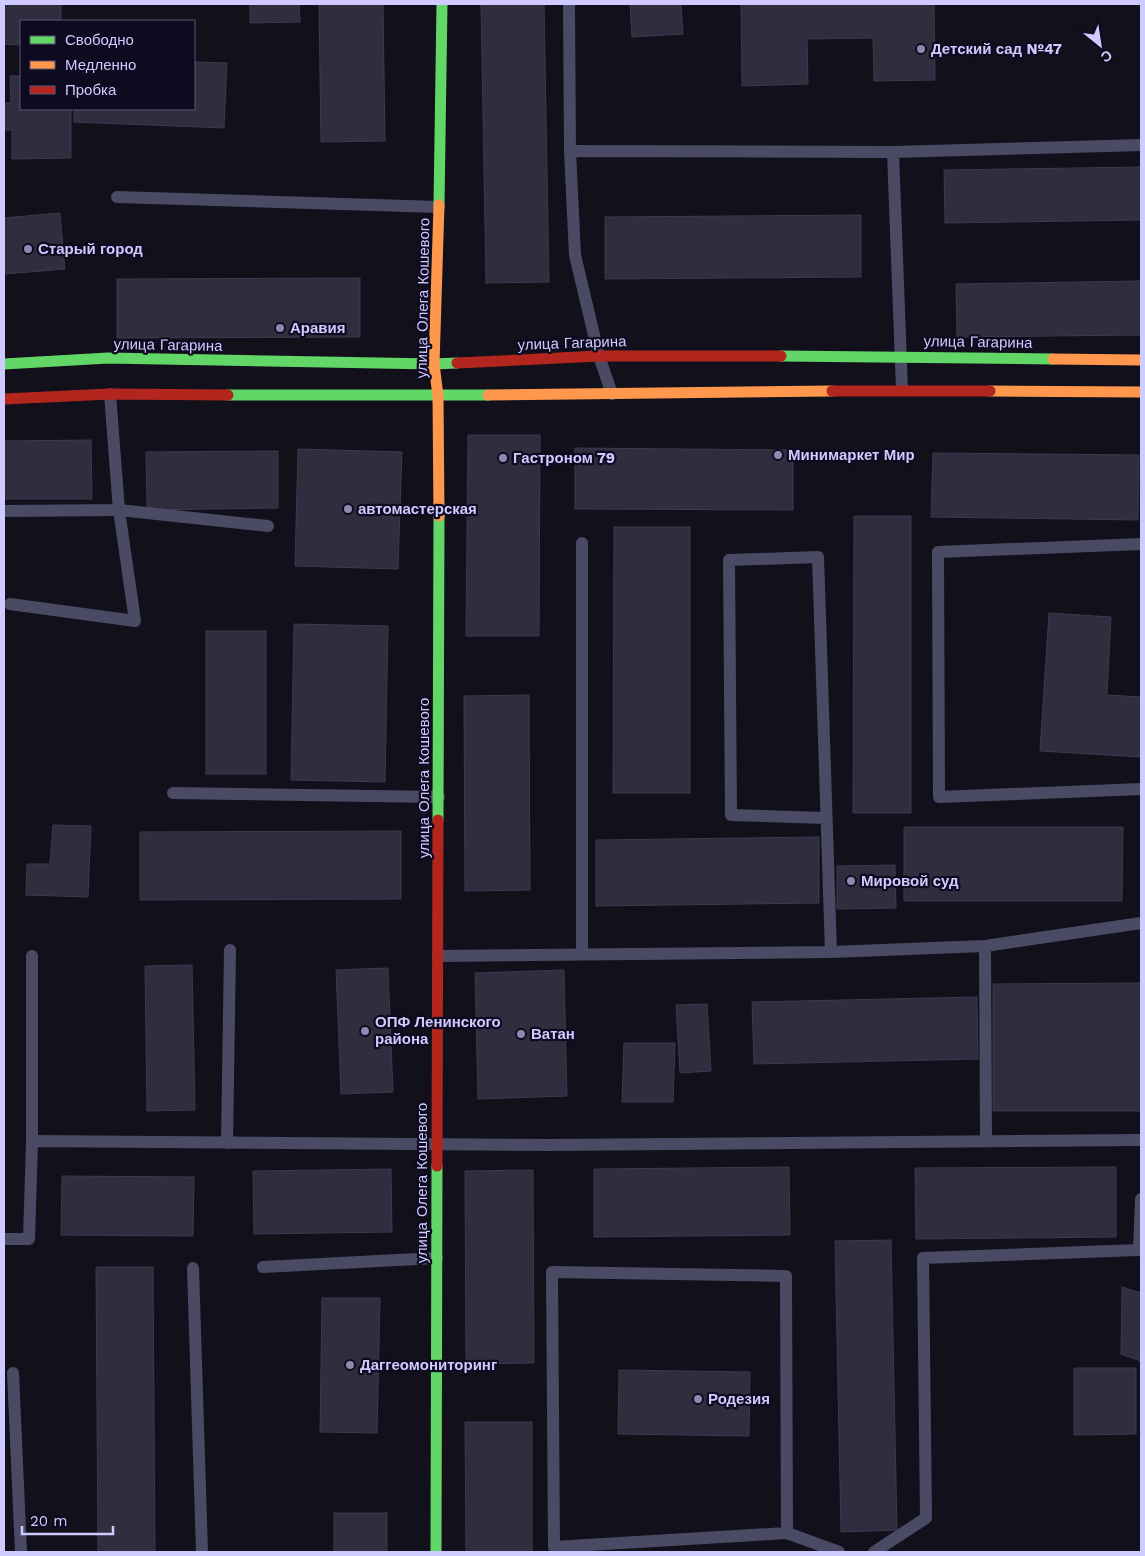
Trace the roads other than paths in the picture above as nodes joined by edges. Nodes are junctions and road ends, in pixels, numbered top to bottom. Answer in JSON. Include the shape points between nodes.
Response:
{"nodes":[{"id":1,"x":442,"y":4,"type":"edge"},
{"id":2,"x":568,"y":4,"type":"edge"},
{"id":3,"x":1141,"y":145,"type":"edge"},
{"id":4,"x":570,"y":152,"type":"junction"},
{"id":5,"x":893,"y":152,"type":"junction"},
{"id":6,"x":117,"y":197,"type":"dead end"},
{"id":7,"x":439,"y":207,"type":"junction"},
{"id":8,"x":599,"y":356,"type":"junction"},
{"id":9,"x":900,"y":356,"type":"junction"},
{"id":10,"x":1141,"y":360,"type":"edge"},
{"id":11,"x":4,"y":364,"type":"edge"},
{"id":12,"x":434,"y":364,"type":"junction"},
{"id":13,"x":902,"y":390,"type":"junction"},
{"id":14,"x":1141,"y":392,"type":"edge"},
{"id":15,"x":110,"y":394,"type":"junction"},
{"id":16,"x":612,"y":394,"type":"junction"},
{"id":17,"x":438,"y":396,"type":"junction"},
{"id":18,"x":4,"y":399,"type":"edge"},
{"id":19,"x":119,"y":510,"type":"junction"},
{"id":20,"x":4,"y":511,"type":"edge"},
{"id":21,"x":268,"y":526,"type":"dead end"},
{"id":22,"x":582,"y":542,"type":"dead end"},
{"id":23,"x":1141,"y":544,"type":"edge"},
{"id":24,"x":10,"y":604,"type":"dead end"},
{"id":25,"x":1141,"y":789,"type":"edge"},
{"id":26,"x":173,"y":793,"type":"dead end"},
{"id":27,"x":439,"y":797,"type":"junction"},
{"id":28,"x":826,"y":818,"type":"junction"},
{"id":29,"x":1141,"y":923,"type":"edge"},
{"id":30,"x":985,"y":946,"type":"junction"},
{"id":31,"x":230,"y":950,"type":"dead end"},
{"id":32,"x":831,"y":952,"type":"junction"},
{"id":33,"x":582,"y":954,"type":"junction"},
{"id":34,"x":32,"y":956,"type":"dead end"},
{"id":35,"x":438,"y":956,"type":"junction"},
{"id":36,"x":1141,"y":1140,"type":"edge"},
{"id":37,"x":32,"y":1141,"type":"junction"},
{"id":38,"x":986,"y":1141,"type":"junction"},
{"id":39,"x":227,"y":1143,"type":"junction"},
{"id":40,"x":438,"y":1144,"type":"junction"},
{"id":41,"x":1141,"y":1200,"type":"edge"},
{"id":42,"x":4,"y":1239,"type":"edge"},
{"id":43,"x":437,"y":1258,"type":"junction"},
{"id":44,"x":263,"y":1267,"type":"dead end"},
{"id":45,"x":193,"y":1268,"type":"dead end"},
{"id":46,"x":13,"y":1372,"type":"dead end"},
{"id":47,"x":787,"y":1533,"type":"junction"},
{"id":48,"x":21,"y":1552,"type":"edge"},
{"id":49,"x":202,"y":1552,"type":"edge"},
{"id":50,"x":436,"y":1552,"type":"edge"},
{"id":51,"x":839,"y":1552,"type":"edge"},
{"id":52,"x":874,"y":1552,"type":"edge"}],
"edges":[{"from":1,"to":7,"type":"main road","name":"улица Олега Кошевого"},
{"from":2,"to":4,"type":"lane"},
{"from":3,"to":5,"type":"lane"},
{"from":4,"to":5,"type":"lane"},
{"from":4,"to":8,"type":"lane","via":[[575,255]]},
{"from":5,"to":9,"type":"lane"},
{"from":6,"to":7,"type":"lane"},
{"from":7,"to":12,"type":"main road","name":"улица Олега Кошевого"},
{"from":8,"to":9,"type":"main road","name":"улица Гагарина"},
{"from":8,"to":12,"type":"main road","name":"улица Гагарина"},
{"from":8,"to":16,"type":"lane"},
{"from":9,"to":10,"type":"main road","name":"улица Гагарина"},
{"from":9,"to":13,"type":"lane"},
{"from":11,"to":12,"type":"main road","name":"улица Гагарина","via":[[108,358]]},
{"from":12,"to":17,"type":"main road","name":"улица Олега Кошевого"},
{"from":13,"to":14,"type":"main road"},
{"from":13,"to":16,"type":"main road"},
{"from":15,"to":17,"type":"main road"},
{"from":15,"to":18,"type":"main road"},
{"from":15,"to":19,"type":"lane"},
{"from":16,"to":17,"type":"main road"},
{"from":17,"to":27,"type":"main road","name":"улица Олега Кошевого"},
{"from":19,"to":20,"type":"lane"},
{"from":19,"to":21,"type":"lane"},
{"from":19,"to":24,"type":"lane","via":[[135,621]]},
{"from":22,"to":33,"type":"lane"},
{"from":23,"to":25,"type":"lane","via":[[938,552],[939,797]]},
{"from":26,"to":27,"type":"lane"},
{"from":27,"to":35,"type":"main road","name":"улица Олега Кошевого"},
{"from":28,"to":28,"type":"lane","via":[[818,557],[729,560],[731,815]]},
{"from":28,"to":32,"type":"lane"},
{"from":29,"to":30,"type":"lane"},
{"from":30,"to":32,"type":"lane"},
{"from":30,"to":38,"type":"lane"},
{"from":31,"to":39,"type":"lane"},
{"from":32,"to":33,"type":"lane"},
{"from":33,"to":35,"type":"lane"},
{"from":34,"to":37,"type":"lane"},
{"from":35,"to":40,"type":"main road","name":"улица Олега Кошевого"},
{"from":36,"to":38,"type":"lane"},
{"from":37,"to":39,"type":"lane"},
{"from":37,"to":42,"type":"lane","via":[[29,1239]]},
{"from":38,"to":40,"type":"lane"},
{"from":39,"to":40,"type":"lane"},
{"from":40,"to":43,"type":"main road","name":"улица Олега Кошевого"},
{"from":41,"to":52,"type":"lane","via":[[1139,1250],[923,1258],[926,1518]]},
{"from":43,"to":44,"type":"lane"},
{"from":43,"to":50,"type":"main road","name":"улица Олега Кошевого"},
{"from":45,"to":49,"type":"lane"},
{"from":46,"to":48,"type":"lane"},
{"from":47,"to":47,"type":"lane","via":[[786,1276],[552,1272],[554,1547]]},
{"from":47,"to":51,"type":"lane"}]}
